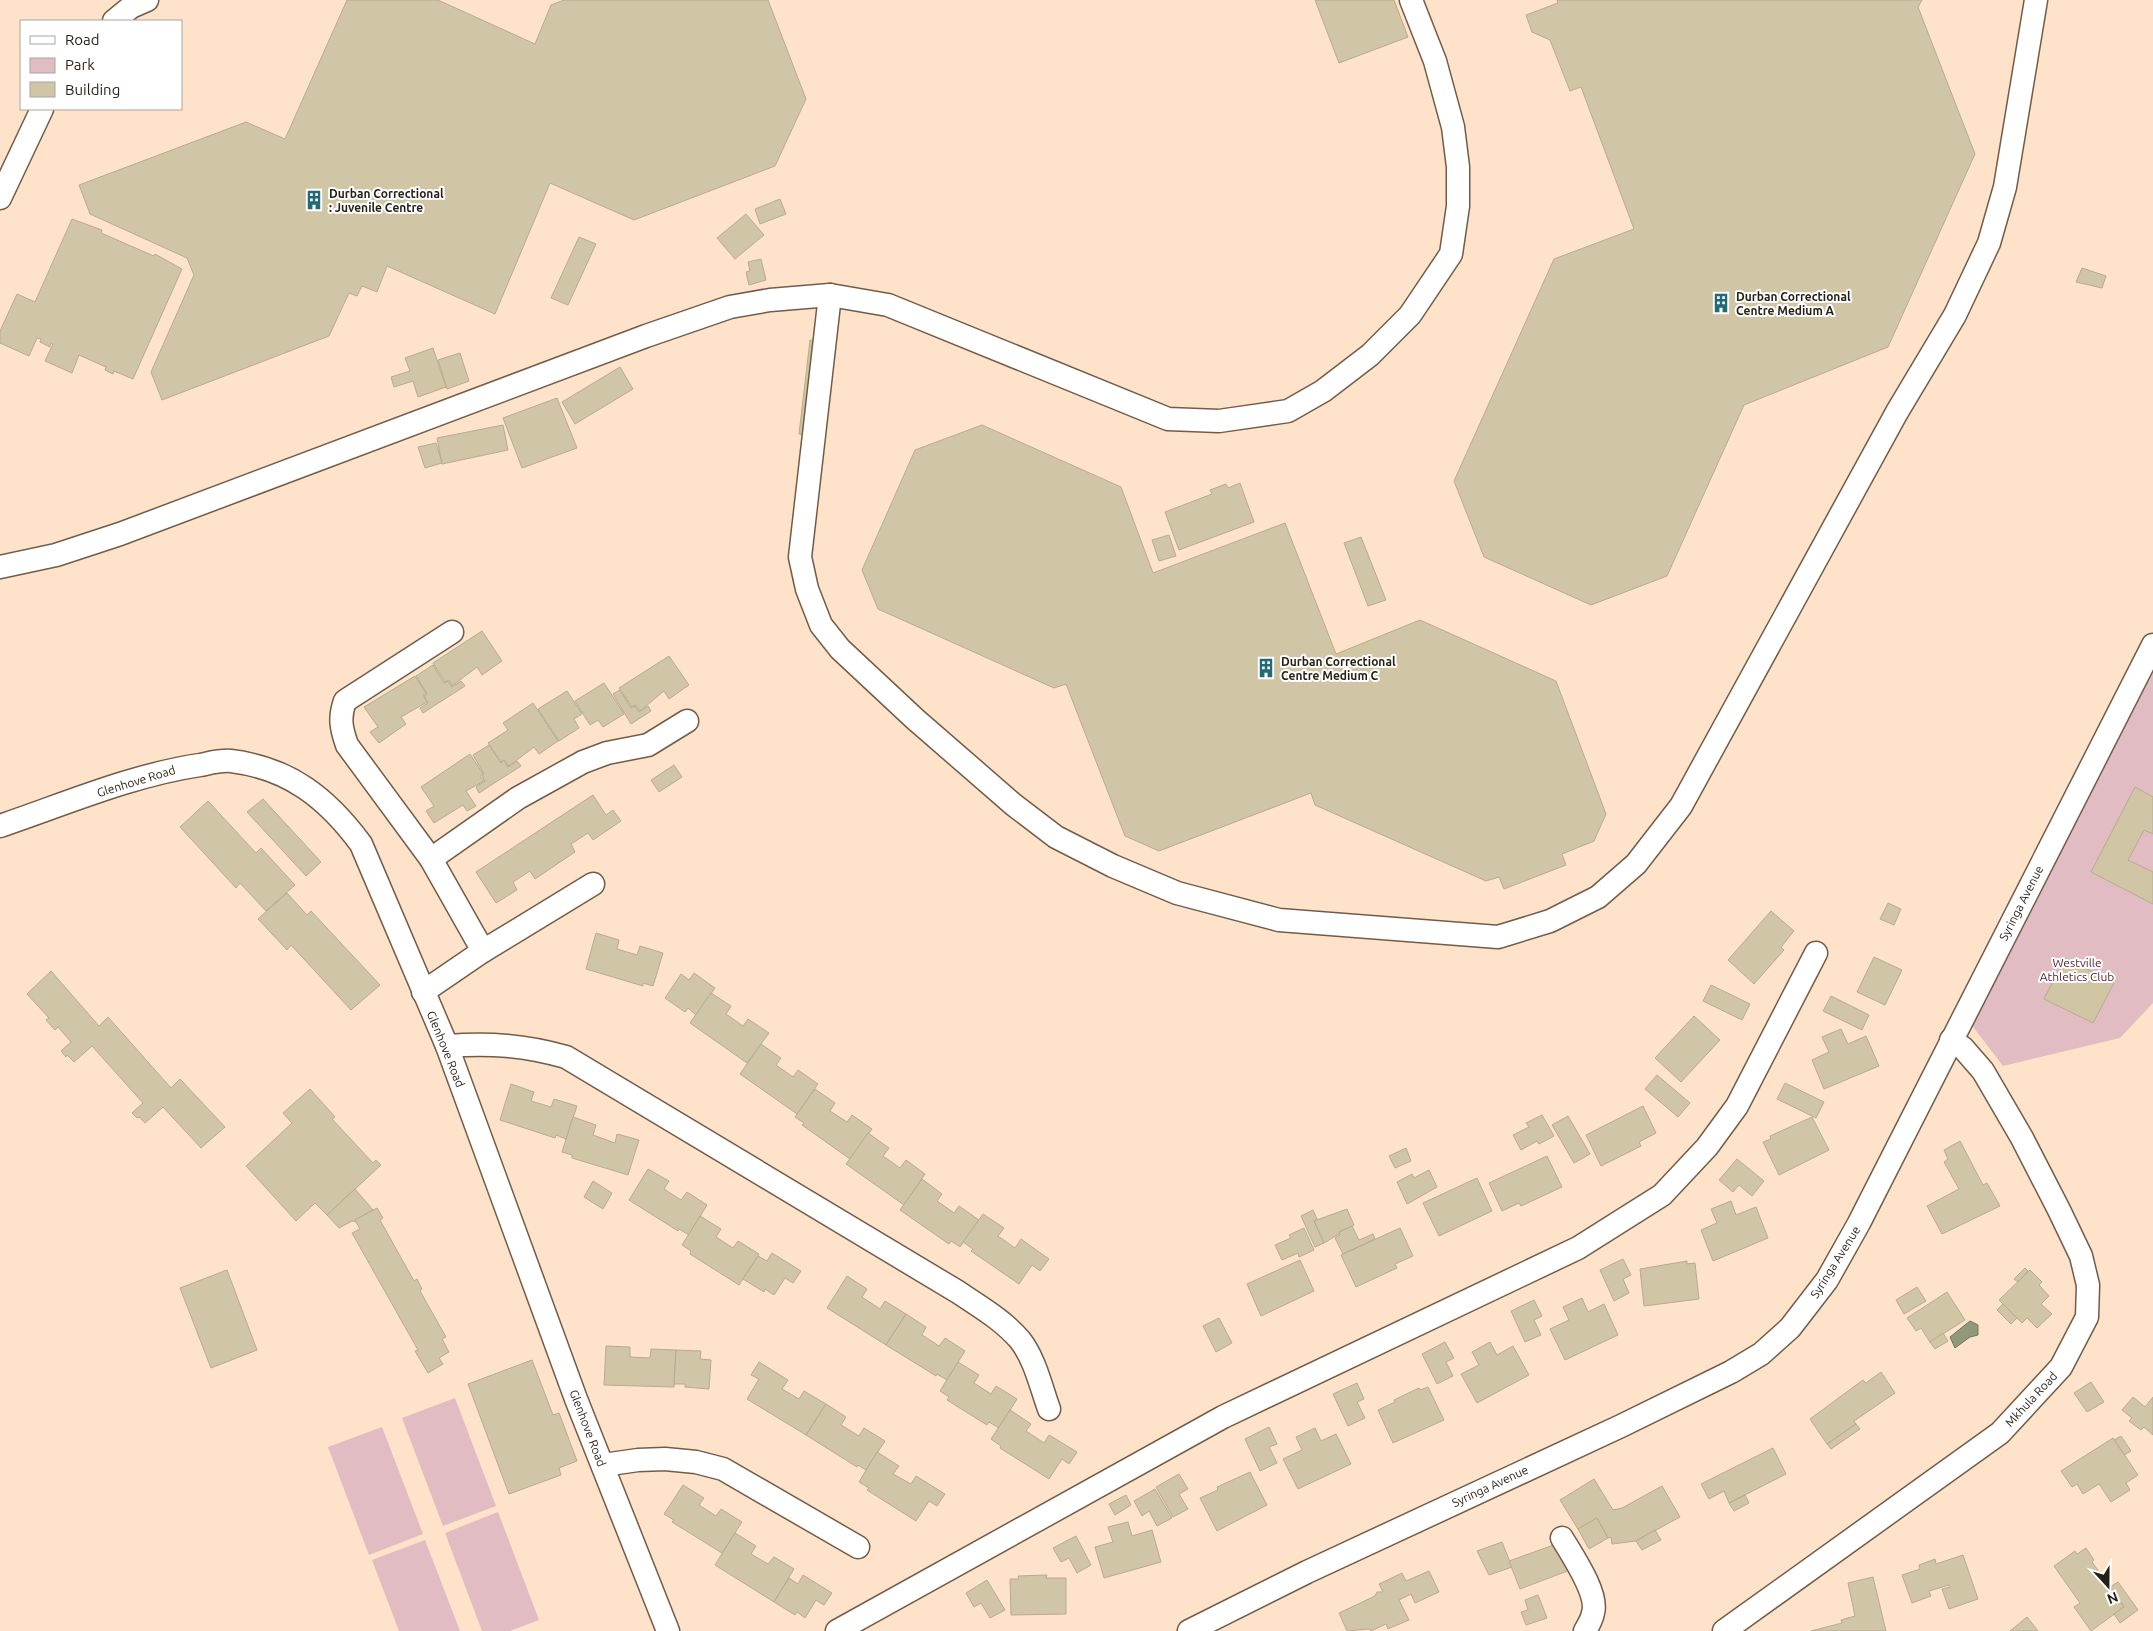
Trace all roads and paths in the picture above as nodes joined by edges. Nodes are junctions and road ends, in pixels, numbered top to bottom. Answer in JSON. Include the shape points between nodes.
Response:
{"nodes":[{"id":1,"x":147,"y":0,"type":"edge"},
{"id":2,"x":1411,"y":0,"type":"edge"},
{"id":3,"x":2036,"y":0,"type":"edge"},
{"id":4,"x":115,"y":20,"type":"edge"},
{"id":5,"x":42,"y":110,"type":"edge"},
{"id":6,"x":0,"y":198,"type":"edge"},
{"id":7,"x":830,"y":295,"type":"junction"},
{"id":8,"x":0,"y":567,"type":"edge"},
{"id":9,"x":452,"y":632,"type":"dead end"},
{"id":10,"x":2153,"y":646,"type":"edge"},
{"id":11,"x":687,"y":721,"type":"dead end"},
{"id":12,"x":0,"y":826,"type":"edge"},
{"id":13,"x":431,"y":859,"type":"junction"},
{"id":14,"x":594,"y":884,"type":"dead end"},
{"id":15,"x":483,"y":952,"type":"junction"},
{"id":16,"x":1816,"y":953,"type":"dead end"},
{"id":17,"x":422,"y":992,"type":"junction"},
{"id":18,"x":1951,"y":1040,"type":"junction"},
{"id":19,"x":447,"y":1046,"type":"junction"},
{"id":20,"x":1049,"y":1409,"type":"dead end"},
{"id":21,"x":603,"y":1465,"type":"junction"},
{"id":22,"x":1562,"y":1538,"type":"dead end"},
{"id":23,"x":858,"y":1547,"type":"dead end"},
{"id":24,"x":668,"y":1631,"type":"edge"},
{"id":25,"x":838,"y":1631,"type":"edge"},
{"id":26,"x":1189,"y":1631,"type":"edge"},
{"id":27,"x":1584,"y":1631,"type":"edge"},
{"id":28,"x":1724,"y":1631,"type":"edge"}],
"edges":[{"from":1,"to":4,"type":"street"},
{"from":2,"to":7,"type":"street","via":[[1435,60],[1453,127],[1458,206],[1451,254],[1410,315],[1370,355],[1323,391],[1288,411],[1219,421],[1168,419],[888,304]]},
{"from":3,"to":7,"type":"street","via":[[2005,187],[1989,243],[1954,315],[1681,806],[1636,864],[1598,897],[1550,921],[1498,937],[1279,920],[1177,893],[1056,837],[1014,805],[862,670],[821,625],[807,589],[800,557]]},
{"from":5,"to":6,"type":"street"},
{"from":7,"to":8,"type":"street","via":[[730,306],[120,534],[56,555]]},
{"from":9,"to":13,"type":"street","via":[[345,701],[340,716],[347,745]]},
{"from":10,"to":18,"type":"street","name":"Syringa Avenue"},
{"from":11,"to":13,"type":"street","via":[[648,745],[607,753],[583,762],[518,798]]},
{"from":12,"to":17,"type":"street","name":"Glenhove Road","via":[[169,770],[229,760],[281,773],[314,793],[341,817],[361,844]]},
{"from":13,"to":15,"type":"street"},
{"from":14,"to":15,"type":"street"},
{"from":15,"to":17,"type":"street"},
{"from":16,"to":25,"type":"street","via":[[1737,1106],[1707,1147],[1662,1195],[1578,1248],[1223,1417]]},
{"from":17,"to":19,"type":"street","name":"Glenhove Road"},
{"from":18,"to":26,"type":"street","name":"Syringa Avenue","via":[[1827,1280],[1790,1328],[1761,1354],[1621,1426],[1307,1572]]},
{"from":18,"to":28,"type":"street","name":"Mkhula Road","via":[[1963,1048],[1983,1071],[2059,1210],[2081,1256],[2088,1285],[2087,1317],[2061,1367],[2000,1433]]},
{"from":19,"to":20,"type":"street","via":[[492,1043],[535,1048],[566,1057],[958,1292],[1001,1321],[1021,1342]]},
{"from":19,"to":21,"type":"street","name":"Glenhove Road"},
{"from":21,"to":23,"type":"street","via":[[665,1460],[696,1462],[723,1469]]},
{"from":21,"to":24,"type":"street","name":"Glenhove Road"},
{"from":22,"to":27,"type":"street","via":[[1594,1600],[1594,1612]]}]}
